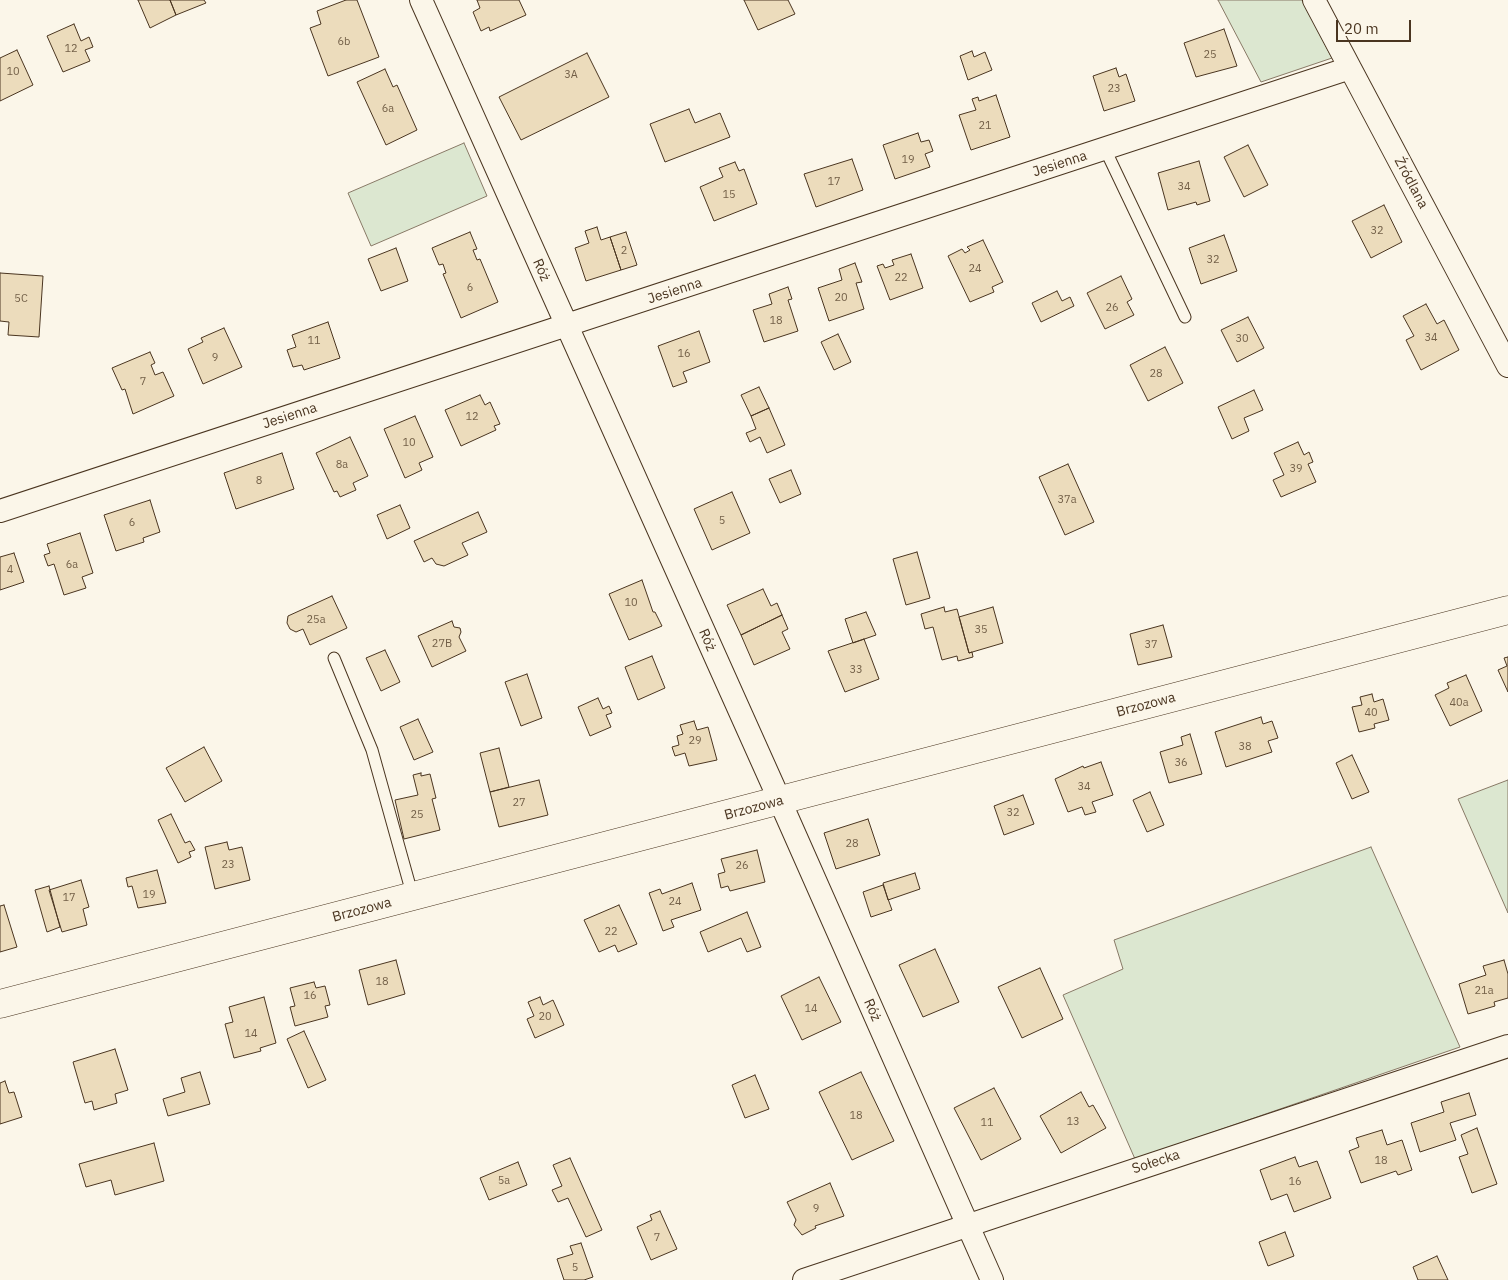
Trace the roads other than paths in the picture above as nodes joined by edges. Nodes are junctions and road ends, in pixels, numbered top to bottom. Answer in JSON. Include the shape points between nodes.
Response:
{"nodes":[{"id":1,"x":421,"y":0,"type":"edge"},
{"id":2,"x":1314,"y":0,"type":"edge"},
{"id":3,"x":1350,"y":68,"type":"junction"},
{"id":4,"x":1105,"y":149,"type":"junction"},
{"id":5,"x":1185,"y":318,"type":"dead end"},
{"id":6,"x":566,"y":327,"type":"junction"},
{"id":7,"x":1508,"y":366,"type":"edge"},
{"id":8,"x":0,"y":511,"type":"edge"},
{"id":9,"x":1508,"y":610,"type":"edge"},
{"id":10,"x":334,"y":658,"type":"dead end"},
{"id":11,"x":780,"y":801,"type":"junction"},
{"id":12,"x":412,"y":897,"type":"junction"},
{"id":13,"x":0,"y":1004,"type":"edge"},
{"id":14,"x":1508,"y":1046,"type":"edge"},
{"id":15,"x":966,"y":1225,"type":"junction"},
{"id":16,"x":804,"y":1280,"type":"edge"},
{"id":17,"x":992,"y":1280,"type":"edge"}],
"edges":[{"from":1,"to":6,"type":"street","name":"Róż"},
{"from":2,"to":3,"type":"street","name":"Źródlana"},
{"from":3,"to":4,"type":"street","name":"Jesienna"},
{"from":3,"to":7,"type":"street","name":"Źródlana"},
{"from":4,"to":5,"type":"lane"},
{"from":4,"to":6,"type":"street","name":"Jesienna"},
{"from":6,"to":8,"type":"street","name":"Jesienna"},
{"from":6,"to":11,"type":"street","name":"Róż"},
{"from":9,"to":11,"type":"street","name":"Brzozowa"},
{"from":10,"to":12,"type":"lane","via":[[372,750]]},
{"from":11,"to":12,"type":"street","name":"Brzozowa"},
{"from":11,"to":15,"type":"street","name":"Róż"},
{"from":12,"to":13,"type":"street","name":"Brzozowa"},
{"from":14,"to":15,"type":"street","name":"Sołecka"},
{"from":15,"to":16,"type":"street","name":"Sołecka"},
{"from":15,"to":17,"type":"street","name":"Róż"}]}
